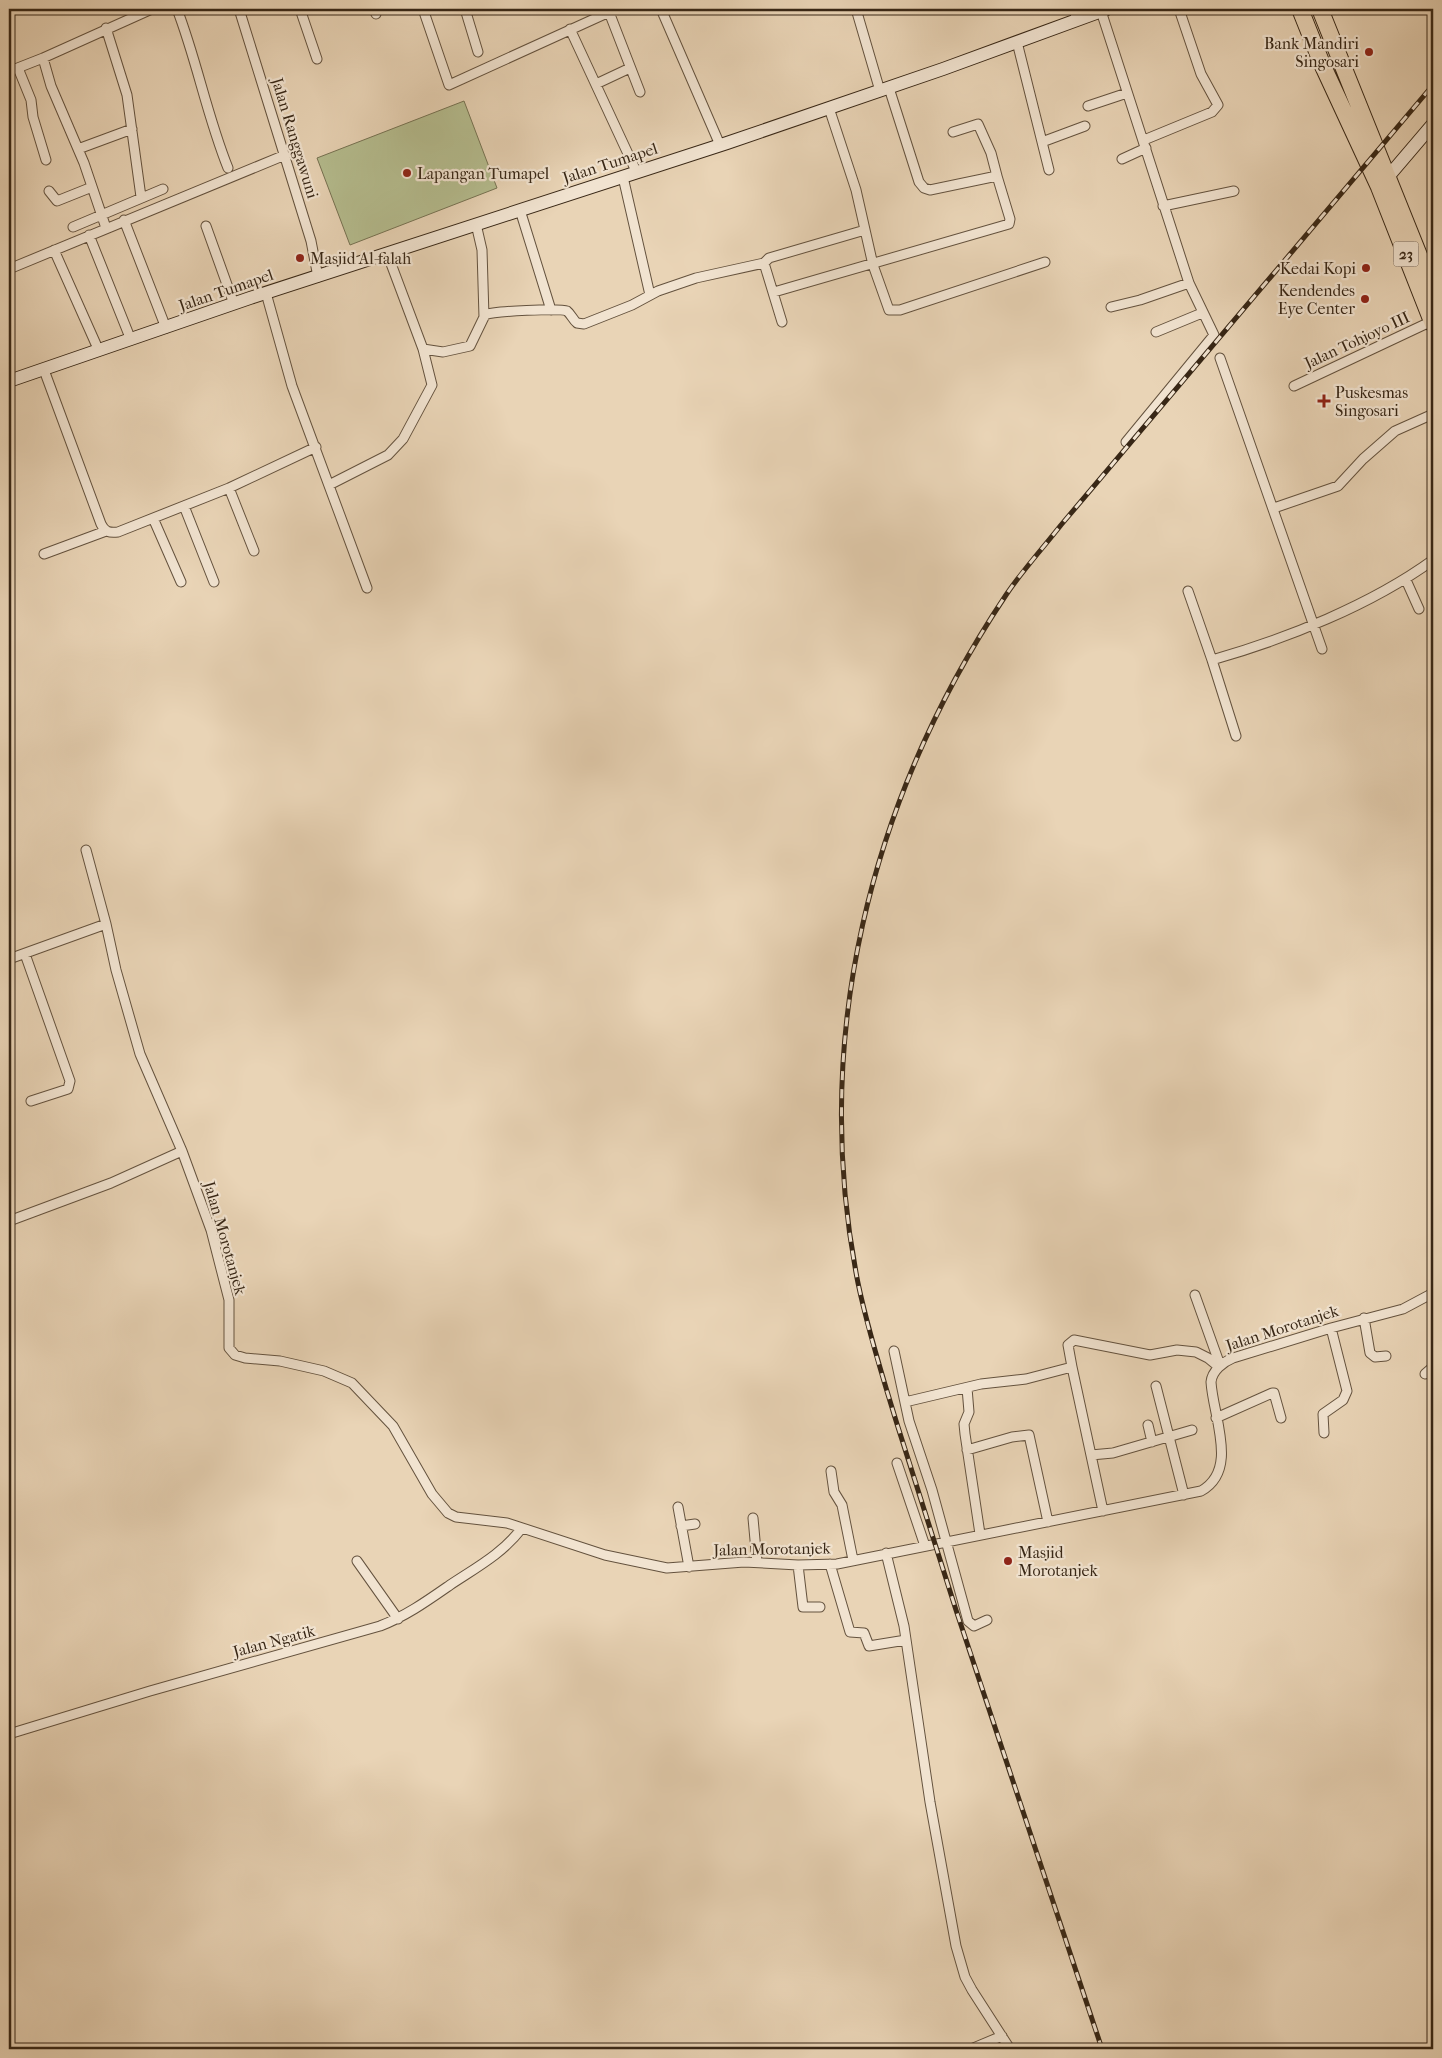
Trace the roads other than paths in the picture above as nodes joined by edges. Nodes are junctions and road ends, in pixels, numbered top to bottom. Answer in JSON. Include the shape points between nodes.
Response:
{"nodes":[{"id":1,"x":152,"y":9,"type":"edge"},
{"id":2,"x":176,"y":9,"type":"edge"},
{"id":3,"x":239,"y":9,"type":"edge"},
{"id":4,"x":300,"y":9,"type":"edge"},
{"id":5,"x":423,"y":9,"type":"edge"},
{"id":6,"x":465,"y":9,"type":"edge"},
{"id":7,"x":661,"y":9,"type":"edge"},
{"id":8,"x":856,"y":9,"type":"edge"},
{"id":9,"x":1179,"y":9,"type":"edge"},
{"id":10,"x":1300,"y":9,"type":"edge"},
{"id":11,"x":1320,"y":9,"type":"edge"},
{"id":12,"x":1104,"y":10,"type":"edge"},
{"id":13,"x":138,"y":11,"type":"edge"},
{"id":14,"x":612,"y":11,"type":"edge"},
{"id":15,"x":597,"y":12,"type":"edge"},
{"id":16,"x":1076,"y":14,"type":"edge"},
{"id":17,"x":106,"y":28,"type":"junction"},
{"id":18,"x":570,"y":30,"type":"junction"},
{"id":19,"x":1017,"y":42,"type":"junction"},
{"id":20,"x":478,"y":52,"type":"dead end"},
{"id":21,"x":1340,"y":57,"type":"junction"},
{"id":22,"x":43,"y":58,"type":"junction"},
{"id":23,"x":317,"y":60,"type":"dead end"},
{"id":24,"x":1322,"y":64,"type":"junction"},
{"id":25,"x":13,"y":68,"type":"edge"},
{"id":26,"x":630,"y":68,"type":"junction"},
{"id":27,"x":596,"y":84,"type":"junction"},
{"id":28,"x":884,"y":89,"type":"junction"},
{"id":29,"x":640,"y":92,"type":"dead end"},
{"id":30,"x":1127,"y":93,"type":"junction"},
{"id":31,"x":1088,"y":106,"type":"dead end"},
{"id":32,"x":829,"y":108,"type":"junction"},
{"id":33,"x":1433,"y":124,"type":"edge"},
{"id":34,"x":1085,"y":126,"type":"dead end"},
{"id":35,"x":132,"y":129,"type":"junction"},
{"id":36,"x":953,"y":132,"type":"dead end"},
{"id":37,"x":1042,"y":142,"type":"junction"},
{"id":38,"x":1145,"y":144,"type":"junction"},
{"id":39,"x":720,"y":145,"type":"junction"},
{"id":40,"x":78,"y":149,"type":"junction"},
{"id":41,"x":285,"y":153,"type":"junction"},
{"id":42,"x":1122,"y":159,"type":"dead end"},
{"id":43,"x":46,"y":160,"type":"dead end"},
{"id":44,"x":228,"y":168,"type":"dead end"},
{"id":45,"x":1049,"y":170,"type":"dead end"},
{"id":46,"x":636,"y":171,"type":"junction"},
{"id":47,"x":997,"y":176,"type":"junction"},
{"id":48,"x":623,"y":177,"type":"junction"},
{"id":49,"x":1387,"y":178,"type":"junction"},
{"id":50,"x":92,"y":187,"type":"junction"},
{"id":51,"x":163,"y":189,"type":"dead end"},
{"id":52,"x":49,"y":190,"type":"dead end"},
{"id":53,"x":1234,"y":191,"type":"dead end"},
{"id":54,"x":141,"y":198,"type":"junction"},
{"id":55,"x":1163,"y":206,"type":"junction"},
{"id":56,"x":520,"y":210,"type":"junction"},
{"id":57,"x":124,"y":220,"type":"junction"},
{"id":58,"x":104,"y":222,"type":"junction"},
{"id":59,"x":476,"y":224,"type":"junction"},
{"id":60,"x":73,"y":226,"type":"dead end"},
{"id":61,"x":206,"y":226,"type":"dead end"},
{"id":62,"x":865,"y":230,"type":"junction"},
{"id":63,"x":89,"y":235,"type":"junction"},
{"id":64,"x":54,"y":250,"type":"junction"},
{"id":65,"x":387,"y":253,"type":"junction"},
{"id":66,"x":1045,"y":262,"type":"dead end"},
{"id":67,"x":764,"y":263,"type":"junction"},
{"id":68,"x":873,"y":265,"type":"junction"},
{"id":69,"x":9,"y":269,"type":"edge"},
{"id":70,"x":318,"y":277,"type":"junction"},
{"id":71,"x":1189,"y":283,"type":"junction"},
{"id":72,"x":1433,"y":290,"type":"edge"},
{"id":73,"x":774,"y":292,"type":"junction"},
{"id":74,"x":266,"y":293,"type":"junction"},
{"id":75,"x":650,"y":295,"type":"junction"},
{"id":76,"x":234,"y":304,"type":"junction"},
{"id":77,"x":1111,"y":307,"type":"dead end"},
{"id":78,"x":551,"y":310,"type":"junction"},
{"id":79,"x":1202,"y":313,"type":"junction"},
{"id":80,"x":484,"y":317,"type":"junction"},
{"id":81,"x":782,"y":322,"type":"dead end"},
{"id":82,"x":1433,"y":322,"type":"edge"},
{"id":83,"x":166,"y":328,"type":"junction"},
{"id":84,"x":1156,"y":332,"type":"dead end"},
{"id":85,"x":131,"y":340,"type":"junction"},
{"id":86,"x":423,"y":349,"type":"junction"},
{"id":87,"x":99,"y":351,"type":"junction"},
{"id":88,"x":1220,"y":358,"type":"dead end"},
{"id":89,"x":44,"y":370,"type":"junction"},
{"id":90,"x":9,"y":381,"type":"edge"},
{"id":91,"x":1294,"y":386,"type":"dead end"},
{"id":92,"x":1433,"y":414,"type":"edge"},
{"id":93,"x":1126,"y":442,"type":"dead end"},
{"id":94,"x":316,"y":446,"type":"junction"},
{"id":95,"x":329,"y":485,"type":"junction"},
{"id":96,"x":230,"y":488,"type":"junction"},
{"id":97,"x":184,"y":506,"type":"junction"},
{"id":98,"x":1274,"y":508,"type":"junction"},
{"id":99,"x":153,"y":518,"type":"junction"},
{"id":100,"x":106,"y":531,"type":"junction"},
{"id":101,"x":254,"y":551,"type":"dead end"},
{"id":102,"x":44,"y":554,"type":"dead end"},
{"id":103,"x":1433,"y":560,"type":"edge"},
{"id":104,"x":1406,"y":580,"type":"junction"},
{"id":105,"x":181,"y":582,"type":"dead end"},
{"id":106,"x":214,"y":582,"type":"dead end"},
{"id":107,"x":368,"y":588,"type":"dead end"},
{"id":108,"x":1188,"y":591,"type":"dead end"},
{"id":109,"x":1420,"y":609,"type":"dead end"},
{"id":110,"x":1314,"y":626,"type":"junction"},
{"id":111,"x":1322,"y":649,"type":"dead end"},
{"id":112,"x":1212,"y":660,"type":"junction"},
{"id":113,"x":1236,"y":736,"type":"dead end"},
{"id":114,"x":86,"y":850,"type":"dead end"},
{"id":115,"x":106,"y":924,"type":"junction"},
{"id":116,"x":25,"y":954,"type":"junction"},
{"id":117,"x":9,"y":959,"type":"edge"},
{"id":118,"x":31,"y":1101,"type":"dead end"},
{"id":119,"x":182,"y":1151,"type":"junction"},
{"id":120,"x":9,"y":1221,"type":"edge"},
{"id":121,"x":1433,"y":1294,"type":"edge"},
{"id":122,"x":1195,"y":1295,"type":"dead end"},
{"id":123,"x":1364,"y":1318,"type":"junction"},
{"id":124,"x":1331,"y":1328,"type":"junction"},
{"id":125,"x":894,"y":1351,"type":"dead end"},
{"id":126,"x":1386,"y":1356,"type":"dead end"},
{"id":127,"x":1220,"y":1366,"type":"junction"},
{"id":128,"x":1072,"y":1367,"type":"junction"},
{"id":129,"x":1433,"y":1367,"type":"edge"},
{"id":130,"x":1425,"y":1374,"type":"dead end"},
{"id":131,"x":1156,"y":1386,"type":"dead end"},
{"id":132,"x":966,"y":1388,"type":"junction"},
{"id":133,"x":905,"y":1402,"type":"junction"},
{"id":134,"x":1216,"y":1418,"type":"junction"},
{"id":135,"x":1281,"y":1418,"type":"dead end"},
{"id":136,"x":1148,"y":1426,"type":"dead end"},
{"id":137,"x":1192,"y":1430,"type":"dead end"},
{"id":138,"x":1324,"y":1433,"type":"dead end"},
{"id":139,"x":1170,"y":1437,"type":"junction"},
{"id":140,"x":1152,"y":1442,"type":"junction"},
{"id":141,"x":968,"y":1450,"type":"junction"},
{"id":142,"x":1091,"y":1455,"type":"junction"},
{"id":143,"x":897,"y":1463,"type":"dead end"},
{"id":144,"x":831,"y":1471,"type":"dead end"},
{"id":145,"x":1184,"y":1495,"type":"junction"},
{"id":146,"x":678,"y":1507,"type":"dead end"},
{"id":147,"x":1103,"y":1511,"type":"junction"},
{"id":148,"x":753,"y":1518,"type":"dead end"},
{"id":149,"x":1048,"y":1522,"type":"junction"},
{"id":150,"x":695,"y":1524,"type":"dead end"},
{"id":151,"x":681,"y":1526,"type":"junction"},
{"id":152,"x":522,"y":1528,"type":"junction"},
{"id":153,"x":980,"y":1534,"type":"junction"},
{"id":154,"x":946,"y":1541,"type":"junction"},
{"id":155,"x":925,"y":1546,"type":"junction"},
{"id":156,"x":886,"y":1553,"type":"junction"},
{"id":157,"x":854,"y":1560,"type":"junction"},
{"id":158,"x":357,"y":1561,"type":"dead end"},
{"id":159,"x":756,"y":1562,"type":"junction"},
{"id":160,"x":830,"y":1564,"type":"junction"},
{"id":161,"x":798,"y":1565,"type":"junction"},
{"id":162,"x":689,"y":1567,"type":"junction"},
{"id":163,"x":820,"y":1607,"type":"dead end"},
{"id":164,"x":398,"y":1619,"type":"junction"},
{"id":165,"x":986,"y":1620,"type":"dead end"},
{"id":166,"x":906,"y":1639,"type":"junction"},
{"id":167,"x":9,"y":1734,"type":"edge"},
{"id":168,"x":1002,"y":2036,"type":"junction"},
{"id":169,"x":971,"y":2049,"type":"edge"},
{"id":170,"x":1010,"y":2049,"type":"edge"}],
"edges":[{"from":1,"to":13,"type":"street"},
{"from":2,"to":44,"type":"street","via":[[192,48],[216,138]]},
{"from":3,"to":41,"type":"street","name":"Jalan Ranggawuni"},
{"from":4,"to":23,"type":"street"},
{"from":5,"to":18,"type":"street","via":[[449,85]]},
{"from":6,"to":20,"type":"street"},
{"from":7,"to":39,"type":"street"},
{"from":8,"to":28,"type":"street"},
{"from":9,"to":38,"type":"street","via":[[1202,74],[1218,106],[1212,112]]},
{"from":10,"to":24,"type":"highway","number":"23"},
{"from":11,"to":21,"type":"highway","number":"23"},
{"from":12,"to":16,"type":"street","name":"Jalan Tumapel"},
{"from":12,"to":30,"type":"street"},
{"from":13,"to":17,"type":"street"},
{"from":14,"to":15,"type":"street"},
{"from":14,"to":26,"type":"street"},
{"from":15,"to":18,"type":"street"},
{"from":16,"to":19,"type":"street","name":"Jalan Tumapel"},
{"from":17,"to":22,"type":"street"},
{"from":17,"to":35,"type":"street","via":[[127,95]]},
{"from":18,"to":27,"type":"street"},
{"from":19,"to":28,"type":"street","name":"Jalan Tumapel"},
{"from":19,"to":37,"type":"street"},
{"from":21,"to":24,"type":"highway"},
{"from":21,"to":49,"type":"highway","number":"23"},
{"from":22,"to":25,"type":"street"},
{"from":22,"to":40,"type":"street"},
{"from":24,"to":82,"type":"highway","number":"23","via":[[1379,187]]},
{"from":25,"to":43,"type":"street","via":[[31,100],[32,117]]},
{"from":26,"to":27,"type":"street"},
{"from":26,"to":29,"type":"street"},
{"from":27,"to":46,"type":"street"},
{"from":28,"to":32,"type":"street","name":"Jalan Tumapel"},
{"from":28,"to":47,"type":"street","via":[[924,188],[930,190]]},
{"from":30,"to":31,"type":"street"},
{"from":30,"to":38,"type":"street"},
{"from":32,"to":39,"type":"street","name":"Jalan Tumapel"},
{"from":32,"to":62,"type":"street","via":[[856,190]]},
{"from":33,"to":49,"type":"street"},
{"from":34,"to":37,"type":"street"},
{"from":35,"to":40,"type":"street"},
{"from":35,"to":54,"type":"street"},
{"from":36,"to":47,"type":"street","via":[[978,124]]},
{"from":37,"to":45,"type":"street"},
{"from":38,"to":42,"type":"street"},
{"from":38,"to":55,"type":"street"},
{"from":39,"to":46,"type":"street","name":"Jalan Tumapel"},
{"from":40,"to":50,"type":"street"},
{"from":41,"to":57,"type":"street"},
{"from":41,"to":70,"type":"street","name":"Jalan Ranggawuni"},
{"from":46,"to":48,"type":"street","name":"Jalan Tumapel"},
{"from":47,"to":68,"type":"street","via":[[1010,219],[1006,227]]},
{"from":48,"to":56,"type":"street","name":"Jalan Tumapel"},
{"from":48,"to":75,"type":"street"},
{"from":49,"to":72,"type":"highway","number":"23"},
{"from":50,"to":52,"type":"street","via":[[57,201]]},
{"from":50,"to":58,"type":"street"},
{"from":51,"to":54,"type":"street"},
{"from":53,"to":55,"type":"street"},
{"from":54,"to":58,"type":"street"},
{"from":55,"to":71,"type":"street"},
{"from":56,"to":59,"type":"street","name":"Jalan Tumapel"},
{"from":56,"to":78,"type":"street"},
{"from":57,"to":58,"type":"street"},
{"from":57,"to":83,"type":"street"},
{"from":58,"to":60,"type":"street"},
{"from":58,"to":63,"type":"street"},
{"from":59,"to":65,"type":"street","name":"Jalan Tumapel"},
{"from":59,"to":80,"type":"street","via":[[482,250]]},
{"from":61,"to":76,"type":"street"},
{"from":62,"to":67,"type":"street","via":[[769,258]]},
{"from":62,"to":68,"type":"street"},
{"from":63,"to":64,"type":"street"},
{"from":63,"to":85,"type":"street"},
{"from":64,"to":69,"type":"street"},
{"from":64,"to":87,"type":"street"},
{"from":65,"to":70,"type":"street","name":"Jalan Tumapel"},
{"from":65,"to":86,"type":"street"},
{"from":66,"to":68,"type":"street","via":[[893,311],[887,308]]},
{"from":67,"to":73,"type":"street"},
{"from":67,"to":75,"type":"street","via":[[696,278]]},
{"from":68,"to":73,"type":"street"},
{"from":70,"to":74,"type":"street","name":"Jalan Tumapel"},
{"from":71,"to":77,"type":"street"},
{"from":71,"to":79,"type":"street"},
{"from":73,"to":81,"type":"street"},
{"from":74,"to":76,"type":"street","name":"Jalan Tumapel"},
{"from":74,"to":94,"type":"street","via":[[292,386]]},
{"from":75,"to":78,"type":"street","via":[[584,324],[577,323],[566,311]]},
{"from":76,"to":83,"type":"street","name":"Jalan Tumapel"},
{"from":78,"to":80,"type":"street","via":[[499,311]]},
{"from":79,"to":84,"type":"street"},
{"from":79,"to":93,"type":"street","via":[[1214,336]]},
{"from":80,"to":86,"type":"street","via":[[470,346],[443,352]]},
{"from":82,"to":91,"type":"street","name":"Jalan Tohjoyo III"},
{"from":83,"to":85,"type":"street","name":"Jalan Tumapel"},
{"from":85,"to":87,"type":"street","name":"Jalan Tumapel"},
{"from":86,"to":95,"type":"street","via":[[432,385],[402,439],[388,455]]},
{"from":87,"to":89,"type":"street","name":"Jalan Tumapel"},
{"from":88,"to":98,"type":"street"},
{"from":89,"to":90,"type":"street","name":"Jalan Tumapel"},
{"from":89,"to":100,"type":"street"},
{"from":92,"to":98,"type":"street","via":[[1395,431],[1362,459],[1338,486]]},
{"from":94,"to":95,"type":"street"},
{"from":94,"to":96,"type":"street"},
{"from":95,"to":107,"type":"street"},
{"from":96,"to":97,"type":"street"},
{"from":96,"to":101,"type":"street"},
{"from":97,"to":99,"type":"street"},
{"from":97,"to":106,"type":"street"},
{"from":98,"to":110,"type":"street"},
{"from":99,"to":100,"type":"street","via":[[118,532]]},
{"from":99,"to":105,"type":"street"},
{"from":100,"to":102,"type":"street"},
{"from":103,"to":104,"type":"street"},
{"from":104,"to":109,"type":"street"},
{"from":104,"to":110,"type":"street"},
{"from":108,"to":112,"type":"street"},
{"from":110,"to":111,"type":"street"},
{"from":110,"to":112,"type":"street"},
{"from":112,"to":113,"type":"street"},
{"from":114,"to":115,"type":"street","name":"Jalan Morotanjek"},
{"from":115,"to":116,"type":"street"},
{"from":115,"to":119,"type":"street","name":"Jalan Morotanjek","via":[[140,1054]]},
{"from":116,"to":117,"type":"street"},
{"from":116,"to":118,"type":"street","via":[[70,1081],[68,1089]]},
{"from":119,"to":120,"type":"street","via":[[111,1183]]},
{"from":119,"to":152,"type":"street","name":"Jalan Morotanjek","via":[[220,1262],[229,1300],[229,1348],[235,1355],[324,1371],[352,1383],[393,1426],[432,1494],[448,1513]]},
{"from":121,"to":123,"type":"street","name":"Jalan Morotanjek","via":[[1403,1309]]},
{"from":122,"to":127,"type":"street"},
{"from":123,"to":124,"type":"street","name":"Jalan Morotanjek"},
{"from":123,"to":126,"type":"street","via":[[1370,1353],[1375,1357]]},
{"from":124,"to":127,"type":"street","name":"Jalan Morotanjek","via":[[1233,1358]]},
{"from":124,"to":138,"type":"street","via":[[1347,1391],[1343,1400],[1323,1414]]},
{"from":125,"to":133,"type":"street"},
{"from":127,"to":128,"type":"street","via":[[1196,1352],[1177,1350],[1150,1355],[1076,1340],[1068,1345]]},
{"from":127,"to":134,"type":"street","name":"Jalan Morotanjek","via":[[1211,1382]]},
{"from":128,"to":132,"type":"street","via":[[1026,1380]]},
{"from":128,"to":142,"type":"street"},
{"from":129,"to":130,"type":"street"},
{"from":131,"to":139,"type":"street"},
{"from":132,"to":133,"type":"street"},
{"from":132,"to":141,"type":"street","via":[[969,1412],[964,1424]]},
{"from":133,"to":154,"type":"street"},
{"from":134,"to":135,"type":"street","via":[[1272,1392]]},
{"from":134,"to":145,"type":"street","name":"Jalan Morotanjek","via":[[1222,1465],[1208,1487]]},
{"from":136,"to":140,"type":"street"},
{"from":137,"to":139,"type":"street"},
{"from":139,"to":140,"type":"street"},
{"from":139,"to":145,"type":"street"},
{"from":140,"to":142,"type":"street"},
{"from":141,"to":149,"type":"street","via":[[1029,1435]]},
{"from":141,"to":153,"type":"street"},
{"from":142,"to":147,"type":"street"},
{"from":143,"to":155,"type":"street"},
{"from":144,"to":157,"type":"street"},
{"from":145,"to":147,"type":"street","name":"Jalan Morotanjek"},
{"from":146,"to":151,"type":"street"},
{"from":147,"to":149,"type":"street","name":"Jalan Morotanjek"},
{"from":148,"to":159,"type":"street"},
{"from":149,"to":153,"type":"street","name":"Jalan Morotanjek"},
{"from":150,"to":151,"type":"street"},
{"from":151,"to":162,"type":"street"},
{"from":152,"to":162,"type":"street","name":"Jalan Morotanjek","via":[[605,1554],[667,1568]]},
{"from":152,"to":164,"type":"street","name":"Jalan Ngatik","via":[[492,1560]]},
{"from":153,"to":154,"type":"street","name":"Jalan Morotanjek"},
{"from":154,"to":155,"type":"street","name":"Jalan Morotanjek"},
{"from":154,"to":165,"type":"street","via":[[968,1620],[974,1626]]},
{"from":155,"to":156,"type":"street","name":"Jalan Morotanjek"},
{"from":156,"to":157,"type":"street","name":"Jalan Morotanjek"},
{"from":156,"to":166,"type":"street"},
{"from":157,"to":160,"type":"street","name":"Jalan Morotanjek"},
{"from":158,"to":164,"type":"street"},
{"from":159,"to":161,"type":"street","name":"Jalan Morotanjek"},
{"from":159,"to":162,"type":"street","name":"Jalan Morotanjek"},
{"from":160,"to":161,"type":"street","name":"Jalan Morotanjek"},
{"from":160,"to":166,"type":"street","via":[[850,1632],[864,1633],[869,1646]]},
{"from":161,"to":163,"type":"street","via":[[803,1607]]},
{"from":164,"to":167,"type":"street","name":"Jalan Ngatik"},
{"from":166,"to":168,"type":"street","via":[[930,1802],[956,1946],[972,1990]]},
{"from":168,"to":169,"type":"street"},
{"from":168,"to":170,"type":"street"}]}
